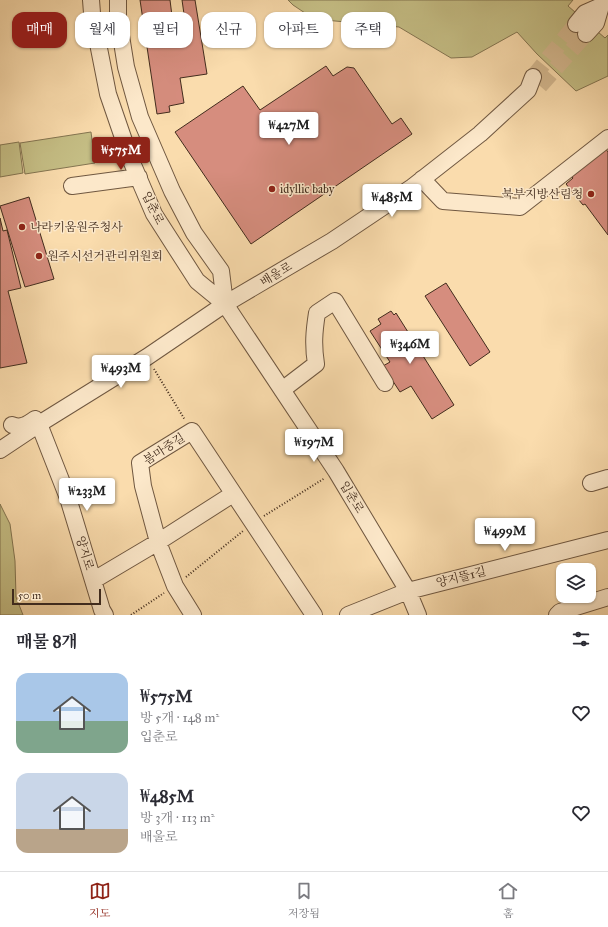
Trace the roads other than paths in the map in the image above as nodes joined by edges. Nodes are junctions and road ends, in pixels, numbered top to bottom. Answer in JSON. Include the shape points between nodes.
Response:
{"nodes":[{"id":1,"x":91,"y":0,"type":"edge"},
{"id":2,"x":118,"y":0,"type":"edge"},
{"id":3,"x":603,"y":3,"type":"edge"},
{"id":4,"x":581,"y":29,"type":"tunnel mouth"},
{"id":5,"x":533,"y":84,"type":"tunnel mouth"},
{"id":6,"x":608,"y":138,"type":"edge"},
{"id":7,"x":139,"y":177,"type":"junction"},
{"id":8,"x":422,"y":179,"type":"junction"},
{"id":9,"x":72,"y":186,"type":"dead end"},
{"id":10,"x":225,"y":304,"type":"junction"},
{"id":11,"x":385,"y":383,"type":"dead end"},
{"id":12,"x":282,"y":390,"type":"junction"},
{"id":13,"x":66,"y":407,"type":"junction"},
{"id":14,"x":38,"y":424,"type":"junction"},
{"id":15,"x":21,"y":436,"type":"junction"},
{"id":16,"x":0,"y":450,"type":"edge"},
{"id":17,"x":608,"y":478,"type":"edge"},
{"id":18,"x":591,"y":483,"type":"dead end"},
{"id":19,"x":233,"y":494,"type":"junction"},
{"id":20,"x":608,"y":540,"type":"edge"},
{"id":21,"x":158,"y":542,"type":"junction"},
{"id":22,"x":94,"y":580,"type":"junction"},
{"id":23,"x":408,"y":591,"type":"junction"},
{"id":24,"x":608,"y":597,"type":"edge"},
{"id":25,"x":587,"y":609,"type":"edge"},
{"id":26,"x":105,"y":615,"type":"edge"},
{"id":27,"x":193,"y":615,"type":"edge"},
{"id":28,"x":314,"y":615,"type":"edge"},
{"id":29,"x":348,"y":615,"type":"edge"},
{"id":30,"x":418,"y":615,"type":"edge"},
{"id":31,"x":557,"y":615,"type":"edge"}],
"edges":[{"from":1,"to":7,"type":"street","name":"입춘로","via":[[108,94]]},
{"from":2,"to":10,"type":"street","name":"입춘로","via":[[126,68],[140,117],[194,233],[221,271]]},
{"from":3,"to":4,"type":"street","via":[[585,13]]},
{"from":5,"to":8,"type":"street","name":"배울로","via":[[480,134]]},
{"from":6,"to":8,"type":"street","via":[[520,207],[443,201]]},
{"from":7,"to":9,"type":"street"},
{"from":7,"to":10,"type":"street","name":"입춘로","via":[[154,214],[198,281]]},
{"from":8,"to":10,"type":"street","name":"배울로","via":[[332,241]]},
{"from":10,"to":12,"type":"street","name":"입춘로"},
{"from":10,"to":13,"type":"street","name":"배울로","via":[[147,357]]},
{"from":11,"to":12,"type":"street","via":[[335,301],[317,313],[314,331],[316,364]]},
{"from":12,"to":23,"type":"street","name":"입춘로","via":[[336,471]]},
{"from":13,"to":14,"type":"street","name":"배울로"},
{"from":13,"to":15,"type":"street","via":[[54,408],[26,425],[12,425]]},
{"from":14,"to":15,"type":"street","name":"배울로"},
{"from":14,"to":22,"type":"street","name":"양지로","via":[[68,498]]},
{"from":15,"to":16,"type":"street","name":"배울로"},
{"from":17,"to":18,"type":"street"},
{"from":19,"to":21,"type":"street"},
{"from":19,"to":21,"type":"street","name":"봄마중길","via":[[192,431],[140,462],[143,486]]},
{"from":19,"to":28,"type":"street","name":"봄마중길"},
{"from":20,"to":23,"type":"street","name":"양지뜰1길"},
{"from":21,"to":22,"type":"street"},
{"from":21,"to":27,"type":"street","name":"봄마중길","via":[[175,586]]},
{"from":22,"to":26,"type":"street","name":"양지로"},
{"from":23,"to":29,"type":"street"},
{"from":23,"to":30,"type":"street","name":"입춘로"},
{"from":24,"to":25,"type":"street"},
{"from":25,"to":31,"type":"street","via":[[560,612]]}]}
